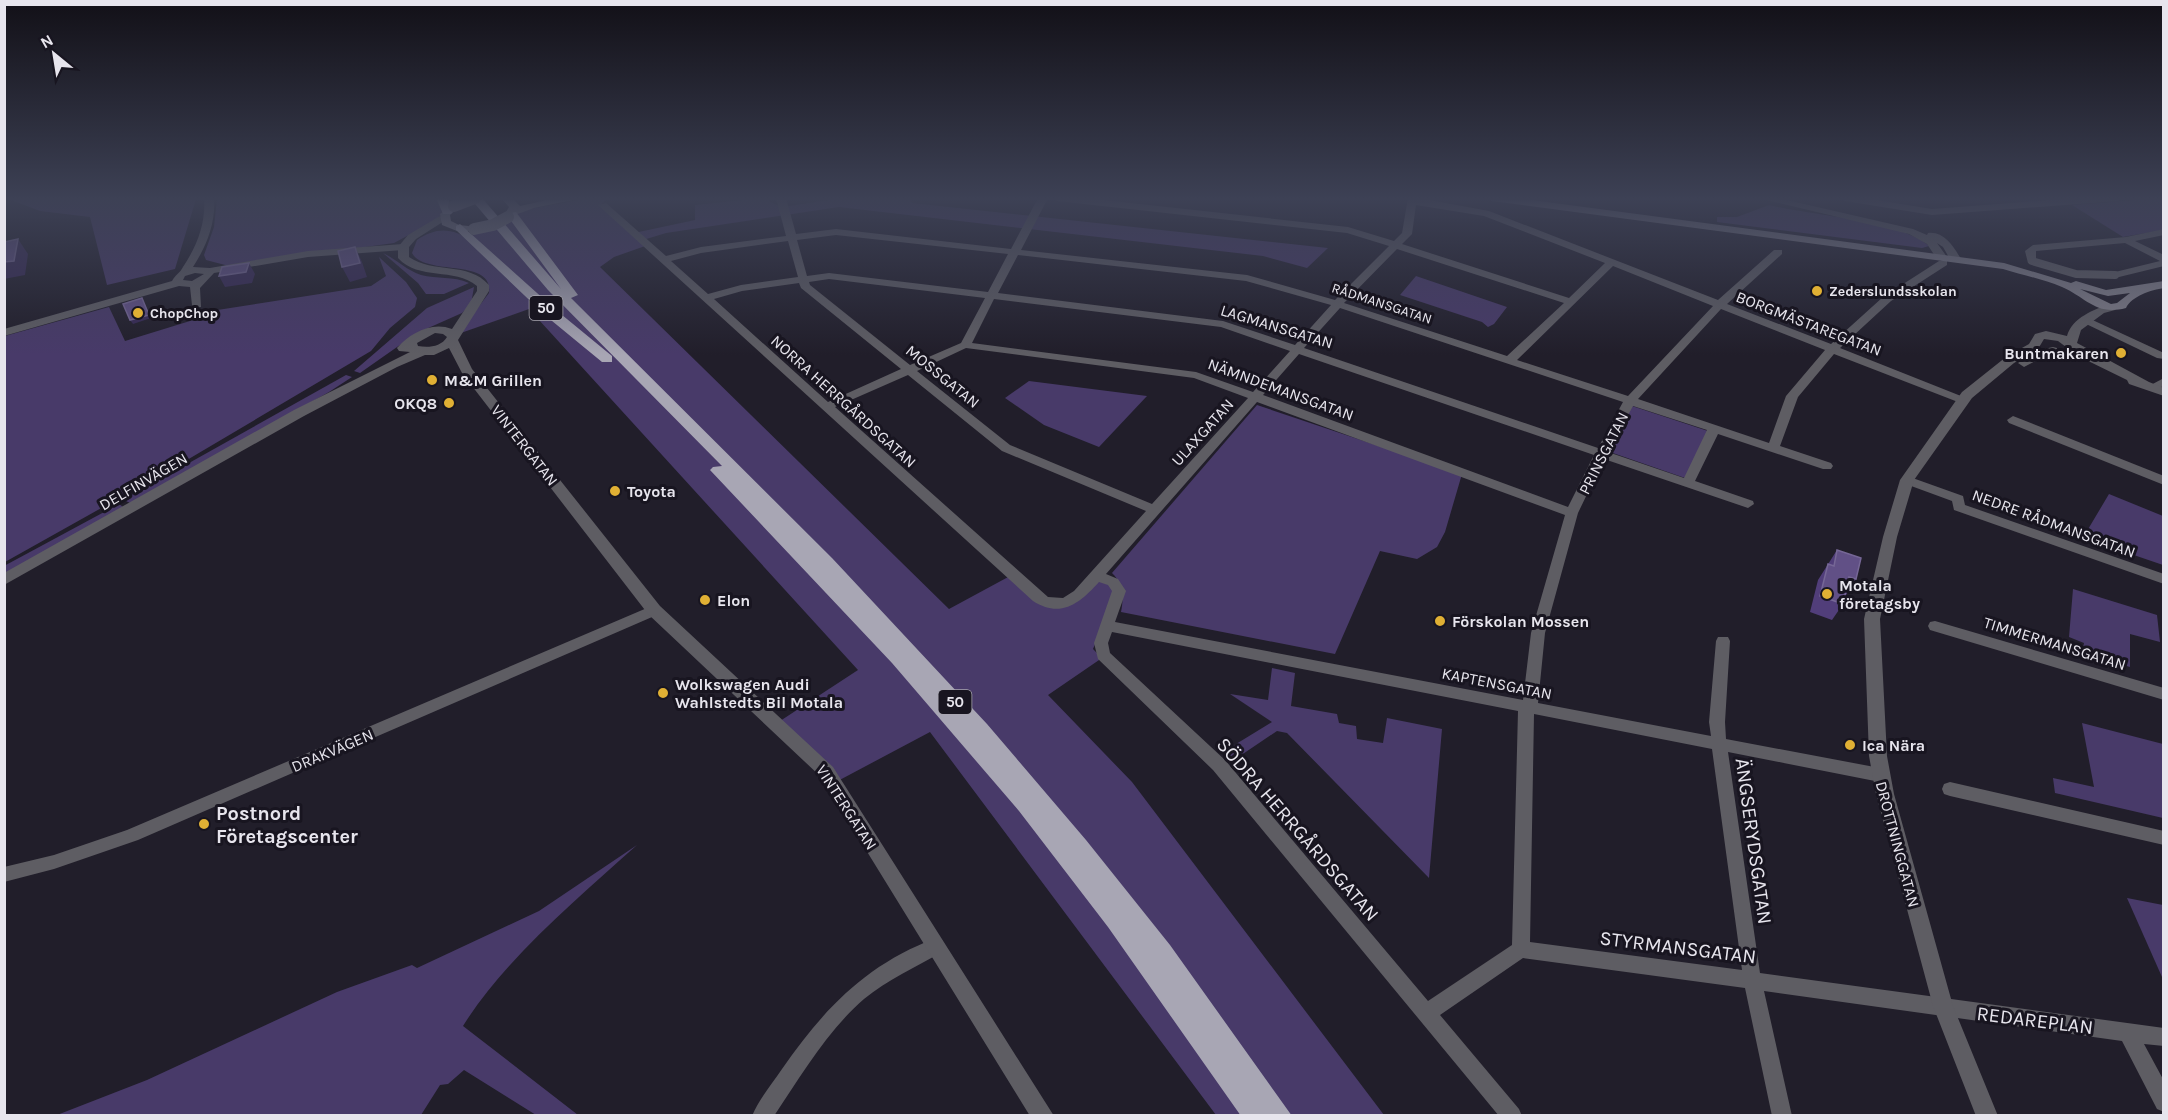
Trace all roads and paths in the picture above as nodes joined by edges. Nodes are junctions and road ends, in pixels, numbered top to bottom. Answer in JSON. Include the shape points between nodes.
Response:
{"nodes":[{"id":1,"x":200,"y":250,"type":"edge"},
{"id":2,"x":359,"y":250,"type":"edge"},
{"id":3,"x":403,"y":250,"type":"edge"},
{"id":4,"x":488,"y":250,"type":"edge"},
{"id":5,"x":495,"y":250,"type":"edge"},
{"id":6,"x":522,"y":250,"type":"edge"},
{"id":7,"x":539,"y":250,"type":"edge"},
{"id":8,"x":652,"y":250,"type":"edge"},
{"id":9,"x":700,"y":250,"type":"edge"},
{"id":10,"x":794,"y":250,"type":"edge"},
{"id":11,"x":999,"y":250,"type":"edge"},
{"id":12,"x":1390,"y":250,"type":"edge"},
{"id":13,"x":1415,"y":250,"type":"edge"},
{"id":14,"x":1581,"y":250,"type":"edge"},
{"id":15,"x":1894,"y":250,"type":"edge"},
{"id":16,"x":1896,"y":250,"type":"edge"},
{"id":17,"x":1939,"y":250,"type":"edge"},
{"id":18,"x":2031,"y":250,"type":"edge"},
{"id":19,"x":2144,"y":250,"type":"edge"},
{"id":20,"x":1015,"y":252,"type":"junction"},
{"id":21,"x":1778,"y":252,"type":"dead end"},
{"id":22,"x":1946,"y":257,"type":"junction"},
{"id":23,"x":663,"y":260,"type":"junction"},
{"id":24,"x":2032,"y":261,"type":"joint"},
{"id":25,"x":2163,"y":261,"type":"edge"},
{"id":26,"x":1611,"y":262,"type":"junction"},
{"id":27,"x":2115,"y":275,"type":"joint"},
{"id":28,"x":193,"y":276,"type":"junction"},
{"id":29,"x":801,"y":279,"type":"junction"},
{"id":30,"x":2163,"y":284,"type":"edge"},
{"id":31,"x":2146,"y":288,"type":"junction"},
{"id":32,"x":2104,"y":292,"type":"junction"},
{"id":33,"x":992,"y":296,"type":"junction"},
{"id":34,"x":706,"y":298,"type":"junction"},
{"id":35,"x":2088,"y":299,"type":"junction"},
{"id":36,"x":1569,"y":301,"type":"junction"},
{"id":37,"x":2123,"y":302,"type":"junction"},
{"id":38,"x":1338,"y":304,"type":"junction"},
{"id":39,"x":197,"y":305,"type":"dead end"},
{"id":40,"x":1719,"y":305,"type":"junction"},
{"id":41,"x":2111,"y":308,"type":"junction"},
{"id":42,"x":466,"y":315,"type":"junction"},
{"id":43,"x":2086,"y":320,"type":"junction"},
{"id":44,"x":588,"y":324,"type":"junction"},
{"id":45,"x":436,"y":330,"type":"junction"},
{"id":46,"x":4,"y":333,"type":"edge"},
{"id":47,"x":2051,"y":335,"type":"junction"},
{"id":48,"x":453,"y":338,"type":"junction"},
{"id":49,"x":2038,"y":340,"type":"junction"},
{"id":50,"x":965,"y":345,"type":"junction"},
{"id":51,"x":422,"y":349,"type":"junction"},
{"id":52,"x":1300,"y":349,"type":"junction"},
{"id":53,"x":1832,"y":349,"type":"junction"},
{"id":54,"x":2066,"y":349,"type":"junction"},
{"id":55,"x":2161,"y":356,"type":"dead end"},
{"id":56,"x":607,"y":359,"type":"junction"},
{"id":57,"x":1509,"y":361,"type":"junction"},
{"id":58,"x":466,"y":370,"type":"junction"},
{"id":59,"x":909,"y":370,"type":"junction"},
{"id":60,"x":1988,"y":378,"type":"junction"},
{"id":61,"x":2156,"y":385,"type":"edge"},
{"id":62,"x":1256,"y":397,"type":"junction"},
{"id":63,"x":1962,"y":400,"type":"junction"},
{"id":64,"x":1630,"y":401,"type":"junction"},
{"id":65,"x":826,"y":407,"type":"junction"},
{"id":66,"x":2013,"y":420,"type":"dead end"},
{"id":67,"x":1714,"y":429,"type":"junction"},
{"id":68,"x":1773,"y":448,"type":"junction"},
{"id":69,"x":1601,"y":453,"type":"junction"},
{"id":70,"x":1827,"y":466,"type":"dead end"},
{"id":71,"x":1907,"y":480,"type":"junction"},
{"id":72,"x":2163,"y":481,"type":"edge"},
{"id":73,"x":1688,"y":483,"type":"junction"},
{"id":74,"x":1748,"y":504,"type":"dead end"},
{"id":75,"x":1154,"y":510,"type":"junction"},
{"id":76,"x":1572,"y":513,"type":"junction"},
{"id":77,"x":1096,"y":575,"type":"junction"},
{"id":78,"x":2163,"y":579,"type":"edge"},
{"id":79,"x":4,"y":580,"type":"edge"},
{"id":80,"x":1071,"y":601,"type":"joint"},
{"id":81,"x":654,"y":610,"type":"junction"},
{"id":82,"x":1108,"y":626,"type":"junction"},
{"id":83,"x":1935,"y":626,"type":"dead end"},
{"id":84,"x":1723,"y":641,"type":"dead end"},
{"id":85,"x":2163,"y":694,"type":"edge"},
{"id":86,"x":1528,"y":708,"type":"junction"},
{"id":87,"x":1719,"y":743,"type":"junction"},
{"id":88,"x":1880,"y":775,"type":"junction"},
{"id":89,"x":1950,"y":789,"type":"dead end"},
{"id":90,"x":2163,"y":838,"type":"edge"},
{"id":91,"x":4,"y":875,"type":"edge"},
{"id":92,"x":936,"y":946,"type":"junction"},
{"id":93,"x":1521,"y":949,"type":"junction"},
{"id":94,"x":1752,"y":979,"type":"junction"},
{"id":95,"x":1943,"y":1006,"type":"junction"},
{"id":96,"x":1427,"y":1013,"type":"junction"},
{"id":97,"x":2128,"y":1032,"type":"junction"},
{"id":98,"x":2163,"y":1037,"type":"edge"},
{"id":99,"x":2163,"y":1102,"type":"edge"},
{"id":100,"x":762,"y":1116,"type":"edge"},
{"id":101,"x":1043,"y":1116,"type":"edge"},
{"id":102,"x":1256,"y":1116,"type":"edge"},
{"id":103,"x":1280,"y":1116,"type":"edge"},
{"id":104,"x":1512,"y":1116,"type":"edge"},
{"id":105,"x":1782,"y":1116,"type":"edge"},
{"id":106,"x":1988,"y":1116,"type":"edge"}],
"edges":[{"from":1,"to":28,"type":"street"},
{"from":2,"to":28,"type":"street","via":[[308,254]]},
{"from":3,"to":42,"type":"street","via":[[404,258],[416,266],[460,273],[480,281],[484,288],[482,297]]},
{"from":4,"to":56,"type":"highway","number":"50","via":[[551,313]]},
{"from":5,"to":56,"type":"highway","number":"50","via":[[542,290]]},
{"from":6,"to":44,"type":"highway","number":"50"},
{"from":7,"to":44,"type":"highway","via":[[571,293]]},
{"from":8,"to":23,"type":"street","name":"NORRA HERRGÅRDSGATAN"},
{"from":9,"to":23,"type":"street","name":"RÅDMANSGATAN"},
{"from":10,"to":29,"type":"street"},
{"from":11,"to":20,"type":"street","name":"RÅDMANSGATAN"},
{"from":12,"to":38,"type":"street","name":"ULAXGATAN"},
{"from":13,"to":36,"type":"street"},
{"from":14,"to":26,"type":"street","name":"BORGMÄSTAREGATAN"},
{"from":15,"to":22,"type":"main road"},
{"from":16,"to":22,"type":"main road"},
{"from":17,"to":22,"type":"street"},
{"from":18,"to":24,"type":"street"},
{"from":19,"to":25,"type":"street"},
{"from":20,"to":33,"type":"street"},
{"from":20,"to":38,"type":"street","name":"RÅDMANSGATAN","via":[[1247,278]]},
{"from":21,"to":40,"type":"street","name":"PRINSGATAN"},
{"from":22,"to":32,"type":"main road","via":[[2008,263]]},
{"from":22,"to":35,"type":"main road","via":[[2038,275],[2066,285]]},
{"from":22,"to":53,"type":"street","via":[[1887,299]]},
{"from":23,"to":34,"type":"street","name":"NORRA HERRGÅRDSGATAN"},
{"from":24,"to":27,"type":"street","via":[[2083,275]]},
{"from":25,"to":27,"type":"street"},
{"from":26,"to":36,"type":"street"},
{"from":26,"to":40,"type":"street","name":"BORGMÄSTAREGATAN"},
{"from":28,"to":39,"type":"street"},
{"from":28,"to":46,"type":"street"},
{"from":29,"to":33,"type":"street","name":"LAGMANSGATAN","via":[[830,276]]},
{"from":29,"to":34,"type":"street","name":"LAGMANSGATAN"},
{"from":29,"to":59,"type":"street","name":"MOSSGATAN"},
{"from":30,"to":31,"type":"main road"},
{"from":31,"to":32,"type":"main road"},
{"from":31,"to":37,"type":"main road"},
{"from":32,"to":35,"type":"main road","via":[[2089,292]]},
{"from":32,"to":37,"type":"main road"},
{"from":33,"to":50,"type":"street"},
{"from":33,"to":52,"type":"street","name":"LAGMANSGATAN","via":[[1223,324]]},
{"from":34,"to":65,"type":"street","name":"NORRA HERRGÅRDSGATAN"},
{"from":35,"to":41,"type":"main road"},
{"from":35,"to":47,"type":"street","via":[[2087,311],[2061,332]]},
{"from":36,"to":57,"type":"street"},
{"from":37,"to":41,"type":"main road","via":[[2120,307]]},
{"from":38,"to":52,"type":"street","name":"ULAXGATAN"},
{"from":38,"to":57,"type":"street","name":"RÅDMANSGATAN"},
{"from":40,"to":53,"type":"street","name":"BORGMÄSTAREGATAN"},
{"from":40,"to":64,"type":"street","name":"PRINSGATAN"},
{"from":41,"to":43,"type":"street"},
{"from":42,"to":45,"type":"street"},
{"from":42,"to":48,"type":"street"},
{"from":43,"to":54,"type":"street","via":[[2072,332]]},
{"from":43,"to":55,"type":"street"},
{"from":44,"to":103,"type":"highway","number":"50","via":[[826,562],[980,729],[1162,952]]},
{"from":45,"to":48,"type":"street","via":[[444,330]]},
{"from":45,"to":51,"type":"street","via":[[420,334]]},
{"from":47,"to":49,"type":"street","name":"DROTTNINGGATAN"},
{"from":47,"to":54,"type":"street"},
{"from":48,"to":51,"type":"street"},
{"from":48,"to":58,"type":"street","name":"VINTERGATAN"},
{"from":49,"to":54,"type":"street","via":[[2042,346]]},
{"from":49,"to":60,"type":"street","name":"DROTTNINGGATAN"},
{"from":50,"to":59,"type":"street"},
{"from":50,"to":62,"type":"street","name":"NÄMNDEMANSGATAN","via":[[1190,374]]},
{"from":51,"to":58,"type":"street","name":"VINTERGATAN","via":[[447,356]]},
{"from":51,"to":79,"type":"street","name":"DELFINVÄGEN"},
{"from":52,"to":62,"type":"street","name":"ULAXGATAN"},
{"from":52,"to":69,"type":"street","name":"LAGMANSGATAN"},
{"from":53,"to":63,"type":"street","name":"BORGMÄSTAREGATAN"},
{"from":53,"to":68,"type":"street","via":[[1792,396]]},
{"from":54,"to":60,"type":"street","name":"DROTTNINGGATAN","via":[[2039,354]]},
{"from":54,"to":61,"type":"street"},
{"from":56,"to":102,"type":"highway","number":"50","via":[[813,567],[968,738],[1066,855]]},
{"from":57,"to":64,"type":"street","name":"RÅDMANSGATAN"},
{"from":58,"to":81,"type":"street","name":"VINTERGATAN"},
{"from":59,"to":65,"type":"street"},
{"from":59,"to":75,"type":"street","name":"MOSSGATAN","via":[[1010,450]]},
{"from":60,"to":63,"type":"street","name":"DROTTNINGGATAN"},
{"from":62,"to":75,"type":"street","name":"ULAXGATAN"},
{"from":62,"to":76,"type":"street","name":"NÄMNDEMANSGATAN"},
{"from":63,"to":71,"type":"street","name":"DROTTNINGGATAN"},
{"from":64,"to":67,"type":"street","name":"RÅDMANSGATAN"},
{"from":64,"to":69,"type":"street","name":"PRINSGATAN"},
{"from":65,"to":80,"type":"street","name":"NORRA HERRGÅRDSGATAN","via":[[1038,597],[1052,604]]},
{"from":66,"to":72,"type":"street"},
{"from":67,"to":68,"type":"street","name":"RÅDMANSGATAN"},
{"from":67,"to":73,"type":"street"},
{"from":68,"to":70,"type":"street","name":"RÅDMANSGATAN"},
{"from":69,"to":73,"type":"street","name":"LAGMANSGATAN"},
{"from":69,"to":76,"type":"street","name":"PRINSGATAN"},
{"from":71,"to":78,"type":"street","name":"NEDRE RÅDMANSGATAN","via":[[1958,499],[1959,507]]},
{"from":71,"to":88,"type":"street","name":"DROTTNINGGATAN","via":[[1872,619]]},
{"from":73,"to":74,"type":"street","name":"LAGMANSGATAN"},
{"from":75,"to":77,"type":"street","name":"ULAXGATAN"},
{"from":76,"to":86,"type":"street","name":"PRINSGATAN","via":[[1538,633]]},
{"from":77,"to":80,"type":"street","name":"ULAXGATAN"},
{"from":77,"to":82,"type":"street","name":"SÖDRA HERRGÅRDSGATAN","via":[[1113,582],[1119,591]]},
{"from":81,"to":91,"type":"street","name":"DRAKVÄGEN","via":[[132,835]]},
{"from":81,"to":92,"type":"street","name":"VINTERGATAN","via":[[821,765]]},
{"from":82,"to":86,"type":"street","name":"KAPTENSGATAN"},
{"from":82,"to":96,"type":"street","name":"SÖDRA HERRGÅRDSGATAN","via":[[1101,643],[1103,655],[1219,765]]},
{"from":83,"to":85,"type":"street","name":"TIMMERMANSGATAN"},
{"from":84,"to":87,"type":"street","name":"ÄNGSERYDSGATAN"},
{"from":86,"to":87,"type":"street","name":"KAPTENSGATAN"},
{"from":86,"to":93,"type":"street","name":"PRINSGATAN"},
{"from":87,"to":88,"type":"street","name":"KAPTENSGATAN"},
{"from":87,"to":94,"type":"street","name":"ÄNGSERYDSGATAN"},
{"from":88,"to":95,"type":"street","name":"DROTTNINGGATAN"},
{"from":89,"to":90,"type":"street"},
{"from":92,"to":100,"type":"street","via":[[855,996],[828,1025]]},
{"from":92,"to":101,"type":"street","name":"VINTERGATAN"},
{"from":93,"to":94,"type":"street","name":"STYRMANSGATAN"},
{"from":93,"to":96,"type":"street"},
{"from":94,"to":95,"type":"street","name":"STYRMANSGATAN"},
{"from":94,"to":105,"type":"street","name":"ÄNGSERYDSGATAN"},
{"from":95,"to":97,"type":"street","name":"REDAREPLAN"},
{"from":95,"to":106,"type":"street","name":"DROTTNINGGATAN"},
{"from":96,"to":104,"type":"street","name":"SÖDRA HERRGÅRDSGATAN"},
{"from":97,"to":98,"type":"street","name":"REDAREPLAN"},
{"from":97,"to":99,"type":"street"}]}
